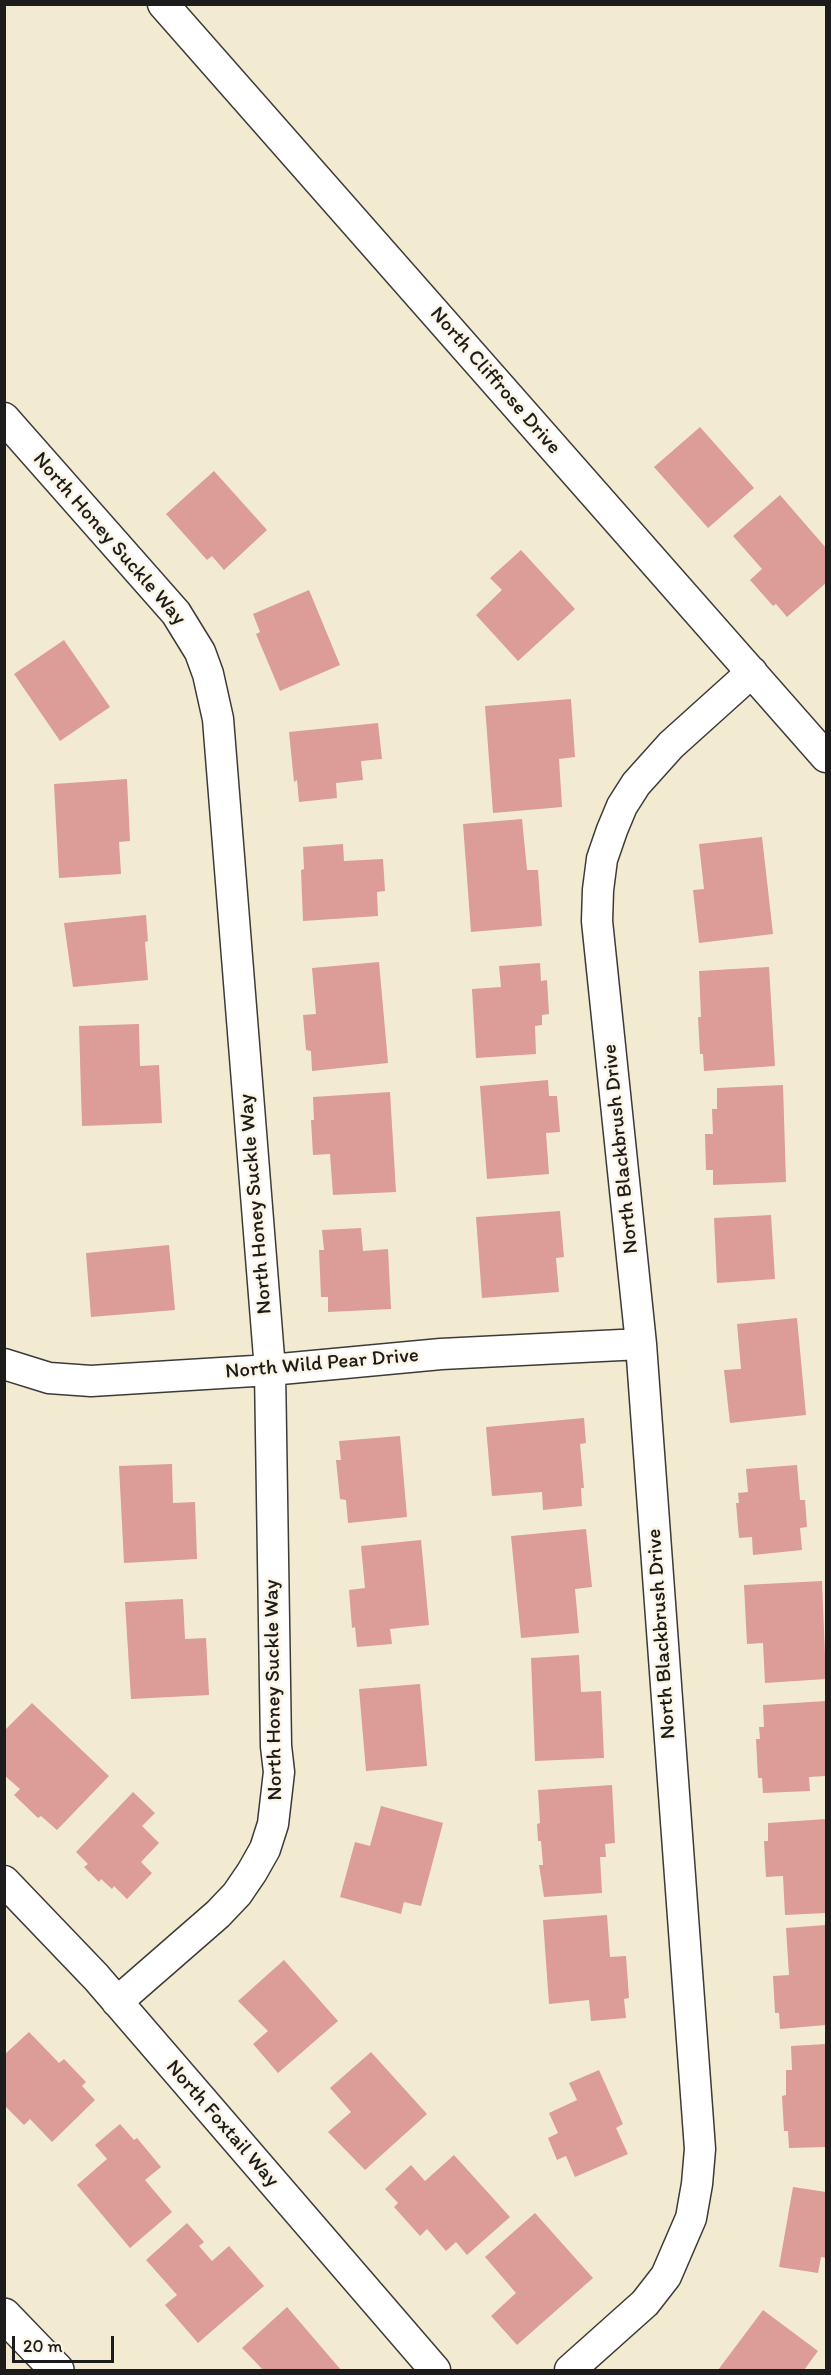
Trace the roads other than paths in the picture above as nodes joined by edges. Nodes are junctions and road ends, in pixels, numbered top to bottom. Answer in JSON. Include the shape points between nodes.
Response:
{"nodes":[{"id":1,"x":163,"y":4,"type":"edge"},
{"id":2,"x":4,"y":418,"type":"edge"},
{"id":3,"x":752,"y":672,"type":"junction"},
{"id":4,"x":826,"y":757,"type":"edge"},
{"id":5,"x":641,"y":1344,"type":"junction"},
{"id":6,"x":4,"y":1364,"type":"edge"},
{"id":7,"x":270,"y":1370,"type":"junction"},
{"id":8,"x":4,"y":1881,"type":"edge"},
{"id":9,"x":117,"y":2002,"type":"junction"},
{"id":10,"x":9,"y":2329,"type":"edge"},
{"id":11,"x":57,"y":2370,"type":"edge"},
{"id":12,"x":435,"y":2370,"type":"edge"},
{"id":13,"x":570,"y":2370,"type":"edge"}],
"edges":[{"from":1,"to":3,"type":"street","name":"North Cliffrose Drive"},
{"from":2,"to":7,"type":"street","name":"North Honey Suckle Way","via":[[176,613],[200,652],[214,696]]},
{"from":3,"to":4,"type":"street","name":"North Cliffrose Drive"},
{"from":3,"to":5,"type":"street","name":"North Blackbrush Drive","via":[[653,764],[622,806],[602,860],[597,921]]},
{"from":5,"to":7,"type":"street","name":"North Wild Pear Drive","via":[[441,1354]]},
{"from":5,"to":13,"type":"street","name":"North Blackbrush Drive","via":[[700,2149],[687,2228],[666,2276],[645,2303]]},
{"from":6,"to":7,"type":"street","name":"North Wild Pear Drive","via":[[70,1381]]},
{"from":7,"to":9,"type":"street","name":"North Honey Suckle Way","via":[[279,1772],[273,1824],[261,1857],[237,1894]]},
{"from":8,"to":9,"type":"street","name":"North Foxtail Way"},
{"from":9,"to":12,"type":"street","name":"North Foxtail Way"},
{"from":10,"to":11,"type":"main road"}]}
